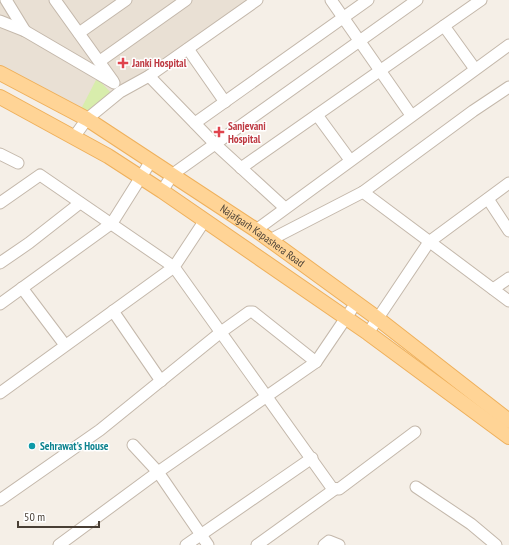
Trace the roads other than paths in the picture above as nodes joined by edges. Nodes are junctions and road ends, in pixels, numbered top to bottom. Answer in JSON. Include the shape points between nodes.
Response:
{"nodes":[{"id":1,"x":6,"y":0,"type":"edge"},
{"id":2,"x":55,"y":0,"type":"edge"},
{"id":3,"x":126,"y":0,"type":"edge"},
{"id":4,"x":186,"y":0,"type":"edge"},
{"id":5,"x":257,"y":0,"type":"edge"},
{"id":6,"x":331,"y":0,"type":"edge"},
{"id":7,"x":368,"y":0,"type":"edge"},
{"id":8,"x":417,"y":0,"type":"edge"},
{"id":9,"x":482,"y":0,"type":"edge"},
{"id":10,"x":343,"y":18,"type":"junction"},
{"id":11,"x":0,"y":21,"type":"edge"},
{"id":12,"x":444,"y":26,"type":"junction"},
{"id":13,"x":25,"y":31,"type":"junction"},
{"id":14,"x":79,"y":33,"type":"junction"},
{"id":15,"x":359,"y":41,"type":"junction"},
{"id":16,"x":509,"y":44,"type":"edge"},
{"id":17,"x":188,"y":49,"type":"junction"},
{"id":18,"x":100,"y":61,"type":"junction"},
{"id":19,"x":475,"y":69,"type":"junction"},
{"id":20,"x":380,"y":71,"type":"junction"},
{"id":21,"x":0,"y":73,"type":"edge"},
{"id":22,"x":148,"y":76,"type":"junction"},
{"id":23,"x":509,"y":87,"type":"edge"},
{"id":24,"x":117,"y":88,"type":"junction"},
{"id":25,"x":0,"y":97,"type":"edge"},
{"id":26,"x":225,"y":102,"type":"junction"},
{"id":27,"x":317,"y":115,"type":"junction"},
{"id":28,"x":411,"y":115,"type":"junction"},
{"id":29,"x":87,"y":119,"type":"junction"},
{"id":30,"x":195,"y":123,"type":"junction"},
{"id":31,"x":74,"y":137,"type":"junction"},
{"id":32,"x":215,"y":144,"type":"junction"},
{"id":33,"x":0,"y":154,"type":"edge"},
{"id":34,"x":350,"y":160,"type":"junction"},
{"id":35,"x":151,"y":161,"type":"junction"},
{"id":36,"x":18,"y":164,"type":"dead end"},
{"id":37,"x":241,"y":168,"type":"junction"},
{"id":38,"x":173,"y":174,"type":"junction"},
{"id":39,"x":141,"y":177,"type":"junction"},
{"id":40,"x":509,"y":183,"type":"edge"},
{"id":41,"x":162,"y":191,"type":"junction"},
{"id":42,"x":363,"y":192,"type":"junction"},
{"id":43,"x":488,"y":199,"type":"junction"},
{"id":44,"x":0,"y":203,"type":"edge"},
{"id":45,"x":80,"y":203,"type":"junction"},
{"id":46,"x":285,"y":208,"type":"junction"},
{"id":47,"x":205,"y":220,"type":"junction"},
{"id":48,"x":112,"y":223,"type":"junction"},
{"id":49,"x":256,"y":230,"type":"junction"},
{"id":50,"x":509,"y":231,"type":"edge"},
{"id":51,"x":270,"y":240,"type":"junction"},
{"id":52,"x":430,"y":242,"type":"junction"},
{"id":53,"x":0,"y":263,"type":"edge"},
{"id":54,"x":174,"y":267,"type":"junction"},
{"id":55,"x":509,"y":278,"type":"edge"},
{"id":56,"x":22,"y":288,"type":"junction"},
{"id":57,"x":493,"y":289,"type":"junction"},
{"id":58,"x":509,"y":301,"type":"edge"},
{"id":59,"x":356,"y":303,"type":"junction"},
{"id":60,"x":0,"y":304,"type":"edge"},
{"id":61,"x":113,"y":311,"type":"junction"},
{"id":62,"x":346,"y":317,"type":"junction"},
{"id":63,"x":377,"y":318,"type":"junction"},
{"id":64,"x":222,"y":332,"type":"junction"},
{"id":65,"x":368,"y":333,"type":"junction"},
{"id":66,"x":66,"y":345,"type":"junction"},
{"id":67,"x":316,"y":362,"type":"junction"},
{"id":68,"x":161,"y":381,"type":"junction"},
{"id":69,"x":0,"y":393,"type":"edge"},
{"id":70,"x":267,"y":396,"type":"junction"},
{"id":71,"x":509,"y":421,"type":"edge"},
{"id":72,"x":415,"y":432,"type":"dead end"},
{"id":73,"x":509,"y":438,"type":"edge"},
{"id":74,"x":133,"y":445,"type":"dead end"},
{"id":75,"x":312,"y":458,"type":"junction"},
{"id":76,"x":158,"y":472,"type":"junction"},
{"id":77,"x":416,"y":487,"type":"dead end"},
{"id":78,"x":335,"y":489,"type":"junction"},
{"id":79,"x":0,"y":500,"type":"edge"},
{"id":80,"x":201,"y":535,"type":"junction"},
{"id":81,"x":59,"y":545,"type":"edge"},
{"id":82,"x":186,"y":545,"type":"edge"},
{"id":83,"x":208,"y":545,"type":"edge"},
{"id":84,"x":258,"y":545,"type":"edge"},
{"id":85,"x":324,"y":545,"type":"edge"},
{"id":86,"x":339,"y":545,"type":"edge"},
{"id":87,"x":496,"y":545,"type":"edge"}],
"edges":[{"from":1,"to":13,"type":"street"},
{"from":2,"to":14,"type":"street"},
{"from":3,"to":14,"type":"street"},
{"from":4,"to":18,"type":"street"},
{"from":5,"to":17,"type":"street"},
{"from":6,"to":10,"type":"street"},
{"from":7,"to":10,"type":"street"},
{"from":8,"to":15,"type":"street"},
{"from":9,"to":12,"type":"street"},
{"from":10,"to":15,"type":"street"},
{"from":10,"to":26,"type":"street"},
{"from":11,"to":13,"type":"street"},
{"from":12,"to":19,"type":"street"},
{"from":12,"to":20,"type":"street"},
{"from":13,"to":24,"type":"street"},
{"from":14,"to":18,"type":"street"},
{"from":15,"to":20,"type":"street"},
{"from":15,"to":32,"type":"street"},
{"from":16,"to":19,"type":"street"},
{"from":17,"to":22,"type":"street"},
{"from":17,"to":26,"type":"street"},
{"from":18,"to":24,"type":"street"},
{"from":19,"to":28,"type":"street"},
{"from":20,"to":27,"type":"street"},
{"from":20,"to":28,"type":"street"},
{"from":21,"to":29,"type":"main road","name":"Najafgarh Kapashera Road"},
{"from":22,"to":24,"type":"street"},
{"from":22,"to":30,"type":"street"},
{"from":23,"to":42,"type":"street"},
{"from":24,"to":29,"type":"street"},
{"from":25,"to":31,"type":"main road","name":"Najafgarh Kapashera Road"},
{"from":26,"to":30,"type":"street"},
{"from":27,"to":34,"type":"street"},
{"from":27,"to":37,"type":"street"},
{"from":28,"to":34,"type":"street"},
{"from":29,"to":31,"type":"street"},
{"from":29,"to":35,"type":"main road","name":"Najafgarh Kapashera Road"},
{"from":30,"to":32,"type":"street"},
{"from":31,"to":39,"type":"main road","name":"Najafgarh Kapashera Road"},
{"from":32,"to":37,"type":"street"},
{"from":32,"to":38,"type":"street"},
{"from":33,"to":36,"type":"street"},
{"from":34,"to":46,"type":"street"},
{"from":35,"to":38,"type":"main road","name":"Najafgarh Kapashera Road"},
{"from":35,"to":39,"type":"street"},
{"from":37,"to":46,"type":"street"},
{"from":38,"to":41,"type":"street"},
{"from":38,"to":49,"type":"main road","name":"Najafgarh Kapashera Road"},
{"from":39,"to":41,"type":"main road","name":"Najafgarh Kapashera Road"},
{"from":39,"to":48,"type":"street"},
{"from":40,"to":43,"type":"street"},
{"from":41,"to":47,"type":"main road","name":"Najafgarh Kapashera Road"},
{"from":42,"to":51,"type":"street"},
{"from":42,"to":52,"type":"street"},
{"from":43,"to":50,"type":"street"},
{"from":43,"to":52,"type":"street"},
{"from":44,"to":45,"type":"street","via":[[40,175]]},
{"from":45,"to":48,"type":"street"},
{"from":45,"to":53,"type":"street","via":[[29,244]]},
{"from":46,"to":49,"type":"street"},
{"from":47,"to":54,"type":"street"},
{"from":47,"to":62,"type":"main road","name":"Najafgarh Kapashera Road"},
{"from":48,"to":54,"type":"street"},
{"from":48,"to":56,"type":"street"},
{"from":49,"to":51,"type":"main road","name":"Najafgarh Kapashera Road"},
{"from":51,"to":59,"type":"main road","name":"Najafgarh Kapashera Road"},
{"from":52,"to":57,"type":"street"},
{"from":52,"to":63,"type":"street"},
{"from":54,"to":61,"type":"street"},
{"from":54,"to":64,"type":"street"},
{"from":55,"to":57,"type":"street"},
{"from":56,"to":60,"type":"street"},
{"from":56,"to":66,"type":"street"},
{"from":57,"to":58,"type":"street"},
{"from":59,"to":62,"type":"street"},
{"from":59,"to":63,"type":"main road","name":"Najafgarh Kapashera Road"},
{"from":61,"to":66,"type":"street"},
{"from":61,"to":68,"type":"street"},
{"from":62,"to":65,"type":"main road","name":"Najafgarh Kapashera Road"},
{"from":62,"to":67,"type":"street"},
{"from":63,"to":65,"type":"street"},
{"from":63,"to":71,"type":"main road","name":"Najafgarh Kapashera Road"},
{"from":64,"to":67,"type":"street","via":[[251,312]]},
{"from":64,"to":68,"type":"street"},
{"from":64,"to":70,"type":"street"},
{"from":65,"to":73,"type":"main road","name":"Najafgarh Kapashera Road"},
{"from":66,"to":69,"type":"street"},
{"from":67,"to":70,"type":"street"},
{"from":68,"to":79,"type":"street","via":[[100,430]]},
{"from":70,"to":75,"type":"street"},
{"from":70,"to":76,"type":"street"},
{"from":72,"to":78,"type":"street","via":[[339,489]]},
{"from":74,"to":76,"type":"street"},
{"from":75,"to":78,"type":"street"},
{"from":75,"to":80,"type":"street"},
{"from":76,"to":80,"type":"street"},
{"from":76,"to":81,"type":"street"},
{"from":77,"to":87,"type":"street","via":[[471,524]]},
{"from":78,"to":84,"type":"street"},
{"from":80,"to":82,"type":"street"},
{"from":80,"to":83,"type":"street"},
{"from":85,"to":86,"type":"street","via":[[329,542]]}]}
